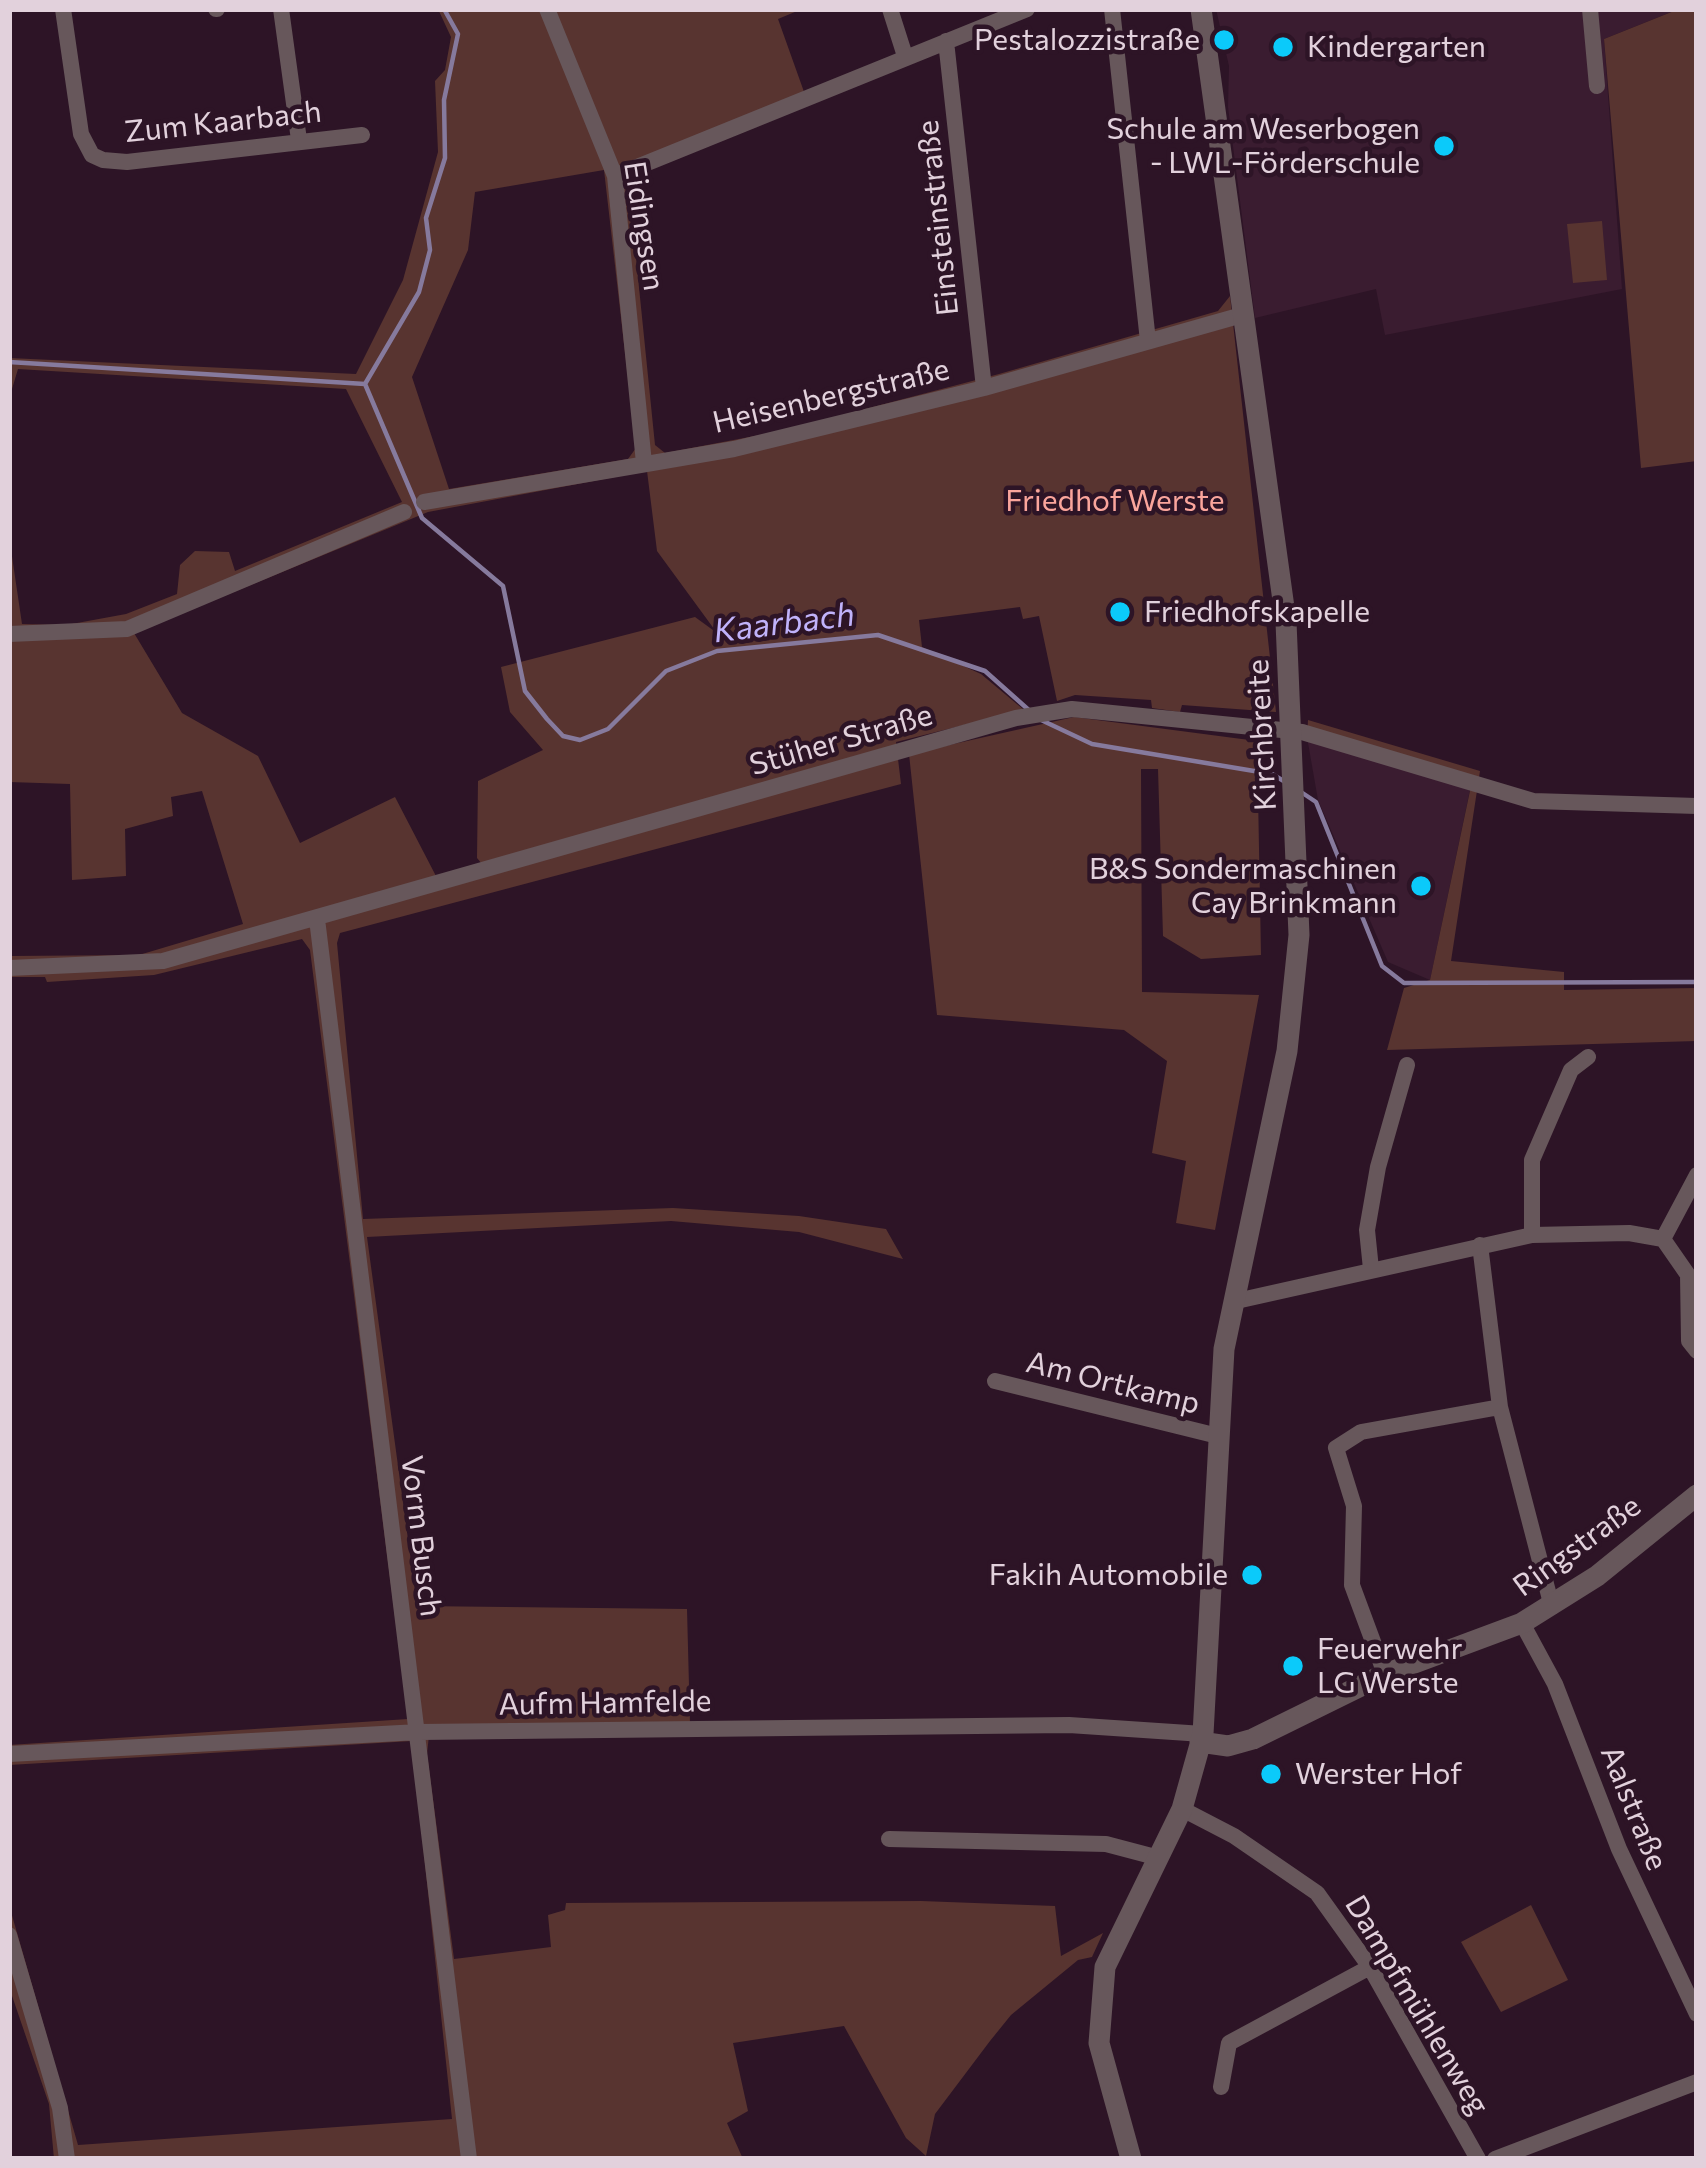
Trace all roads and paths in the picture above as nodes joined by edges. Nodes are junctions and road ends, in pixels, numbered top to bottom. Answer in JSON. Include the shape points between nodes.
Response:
{"nodes":[{"id":1,"x":63,"y":9,"type":"edge"},
{"id":2,"x":281,"y":9,"type":"edge"},
{"id":3,"x":548,"y":9,"type":"edge"},
{"id":4,"x":890,"y":9,"type":"edge"},
{"id":5,"x":1027,"y":9,"type":"edge"},
{"id":6,"x":1112,"y":9,"type":"edge"},
{"id":7,"x":1201,"y":9,"type":"edge"},
{"id":8,"x":1590,"y":9,"type":"edge"},
{"id":9,"x":946,"y":41,"type":"junction"},
{"id":10,"x":905,"y":56,"type":"junction"},
{"id":11,"x":1598,"y":86,"type":"dead end"},
{"id":12,"x":362,"y":135,"type":"dead end"},
{"id":13,"x":298,"y":140,"type":"junction"},
{"id":14,"x":615,"y":176,"type":"junction"},
{"id":15,"x":1242,"y":314,"type":"junction"},
{"id":16,"x":1148,"y":341,"type":"junction"},
{"id":17,"x":984,"y":388,"type":"junction"},
{"id":18,"x":644,"y":463,"type":"junction"},
{"id":19,"x":424,"y":502,"type":"dead end"},
{"id":20,"x":404,"y":512,"type":"dead end"},
{"id":21,"x":9,"y":634,"type":"edge"},
{"id":22,"x":1292,"y":730,"type":"junction"},
{"id":23,"x":1697,"y":806,"type":"edge"},
{"id":24,"x":317,"y":919,"type":"junction"},
{"id":25,"x":9,"y":968,"type":"edge"},
{"id":26,"x":1588,"y":1058,"type":"dead end"},
{"id":27,"x":1406,"y":1065,"type":"dead end"},
{"id":28,"x":1697,"y":1175,"type":"edge"},
{"id":29,"x":1532,"y":1235,"type":"junction"},
{"id":30,"x":1663,"y":1238,"type":"junction"},
{"id":31,"x":1480,"y":1245,"type":"junction"},
{"id":32,"x":1371,"y":1269,"type":"junction"},
{"id":33,"x":1232,"y":1302,"type":"junction"},
{"id":34,"x":1697,"y":1351,"type":"edge"},
{"id":35,"x":995,"y":1381,"type":"dead end"},
{"id":36,"x":1500,"y":1407,"type":"junction"},
{"id":37,"x":1218,"y":1436,"type":"junction"},
{"id":38,"x":1697,"y":1495,"type":"edge"},
{"id":39,"x":1552,"y":1607,"type":"junction"},
{"id":40,"x":1522,"y":1623,"type":"junction"},
{"id":41,"x":1385,"y":1675,"type":"junction"},
{"id":42,"x":418,"y":1732,"type":"junction"},
{"id":43,"x":1202,"y":1738,"type":"junction"},
{"id":44,"x":9,"y":1754,"type":"edge"},
{"id":45,"x":1181,"y":1809,"type":"junction"},
{"id":46,"x":889,"y":1839,"type":"dead end"},
{"id":47,"x":1159,"y":1858,"type":"junction"},
{"id":48,"x":9,"y":1935,"type":"edge"},
{"id":49,"x":1370,"y":1967,"type":"junction"},
{"id":50,"x":1697,"y":2014,"type":"edge"},
{"id":51,"x":1697,"y":2082,"type":"edge"},
{"id":52,"x":1221,"y":2087,"type":"dead end"},
{"id":53,"x":1545,"y":2151,"type":"edge"},
{"id":54,"x":67,"y":2159,"type":"edge"},
{"id":55,"x":469,"y":2159,"type":"edge"},
{"id":56,"x":1131,"y":2159,"type":"edge"},
{"id":57,"x":1478,"y":2159,"type":"edge"},
{"id":58,"x":1495,"y":2159,"type":"edge"}],
"edges":[{"from":1,"to":13,"type":"street","name":"Zum Kaarbach","via":[[81,134],[92,154],[127,162]]},
{"from":2,"to":13,"type":"street"},
{"from":3,"to":14,"type":"street","name":"Eidingsen"},
{"from":4,"to":10,"type":"street"},
{"from":5,"to":9,"type":"street"},
{"from":6,"to":16,"type":"street"},
{"from":7,"to":15,"type":"street","name":"Kirchbreite"},
{"from":8,"to":11,"type":"street"},
{"from":9,"to":10,"type":"street"},
{"from":9,"to":17,"type":"street","name":"Einsteinstraße"},
{"from":10,"to":14,"type":"street"},
{"from":12,"to":13,"type":"street","name":"Zum Kaarbach"},
{"from":14,"to":18,"type":"street","name":"Eidingsen"},
{"from":15,"to":16,"type":"street","name":"Heisenbergstraße"},
{"from":15,"to":22,"type":"street","name":"Kirchbreite","via":[[1286,622]]},
{"from":16,"to":17,"type":"street","name":"Heisenbergstraße"},
{"from":17,"to":18,"type":"street","name":"Heisenbergstraße"},
{"from":18,"to":19,"type":"street","name":"Heisenbergstraße"},
{"from":20,"to":21,"type":"street","via":[[127,629]]},
{"from":22,"to":23,"type":"street","name":"Stüher Straße","via":[[1533,801]]},
{"from":22,"to":24,"type":"street","name":"Stüher Straße","via":[[1143,712],[1016,718]]},
{"from":22,"to":33,"type":"street","name":"Kirchbreite","via":[[1296,993]]},
{"from":24,"to":25,"type":"street","name":"Stüher Straße","via":[[163,961]]},
{"from":24,"to":42,"type":"street","name":"Vorm Busch"},
{"from":26,"to":29,"type":"street","via":[[1570,1070],[1532,1160]]},
{"from":27,"to":32,"type":"street","via":[[1367,1230]]},
{"from":28,"to":30,"type":"street"},
{"from":29,"to":30,"type":"street"},
{"from":29,"to":31,"type":"street"},
{"from":30,"to":34,"type":"street","via":[[1688,1275],[1689,1341]]},
{"from":31,"to":32,"type":"street"},
{"from":31,"to":36,"type":"street"},
{"from":32,"to":33,"type":"street"},
{"from":33,"to":37,"type":"street","name":"Kirchbreite"},
{"from":35,"to":37,"type":"street","name":"Am Ortkamp"},
{"from":36,"to":39,"type":"street"},
{"from":36,"to":41,"type":"street","via":[[1361,1432],[1336,1448],[1354,1506],[1352,1585]]},
{"from":37,"to":43,"type":"street","name":"Kirchbreite"},
{"from":38,"to":39,"type":"street","name":"Ringstraße"},
{"from":39,"to":40,"type":"street","name":"Ringstraße"},
{"from":40,"to":41,"type":"street","name":"Ringstraße"},
{"from":40,"to":50,"type":"street","name":"Aalstraße"},
{"from":41,"to":43,"type":"street","name":"Ringstraße","via":[[1253,1739],[1228,1745]]},
{"from":42,"to":43,"type":"street","name":"Aufm Hamfelde","via":[[1069,1725]]},
{"from":42,"to":44,"type":"street","name":"Aufm Hamfelde"},
{"from":42,"to":55,"type":"street","name":"Vorm Busch"},
{"from":43,"to":45,"type":"street"},
{"from":45,"to":47,"type":"street"},
{"from":45,"to":49,"type":"street","name":"Dampfmühlenweg","via":[[1317,1893]]},
{"from":46,"to":47,"type":"street","via":[[1106,1844]]},
{"from":47,"to":56,"type":"street","via":[[1105,1966],[1100,2001],[1102,2060]]},
{"from":48,"to":54,"type":"street","via":[[60,2108]]},
{"from":49,"to":52,"type":"street","via":[[1228,2044]]},
{"from":49,"to":57,"type":"street","name":"Dampfmühlenweg"},
{"from":51,"to":53,"type":"street"},
{"from":53,"to":58,"type":"street"}]}
